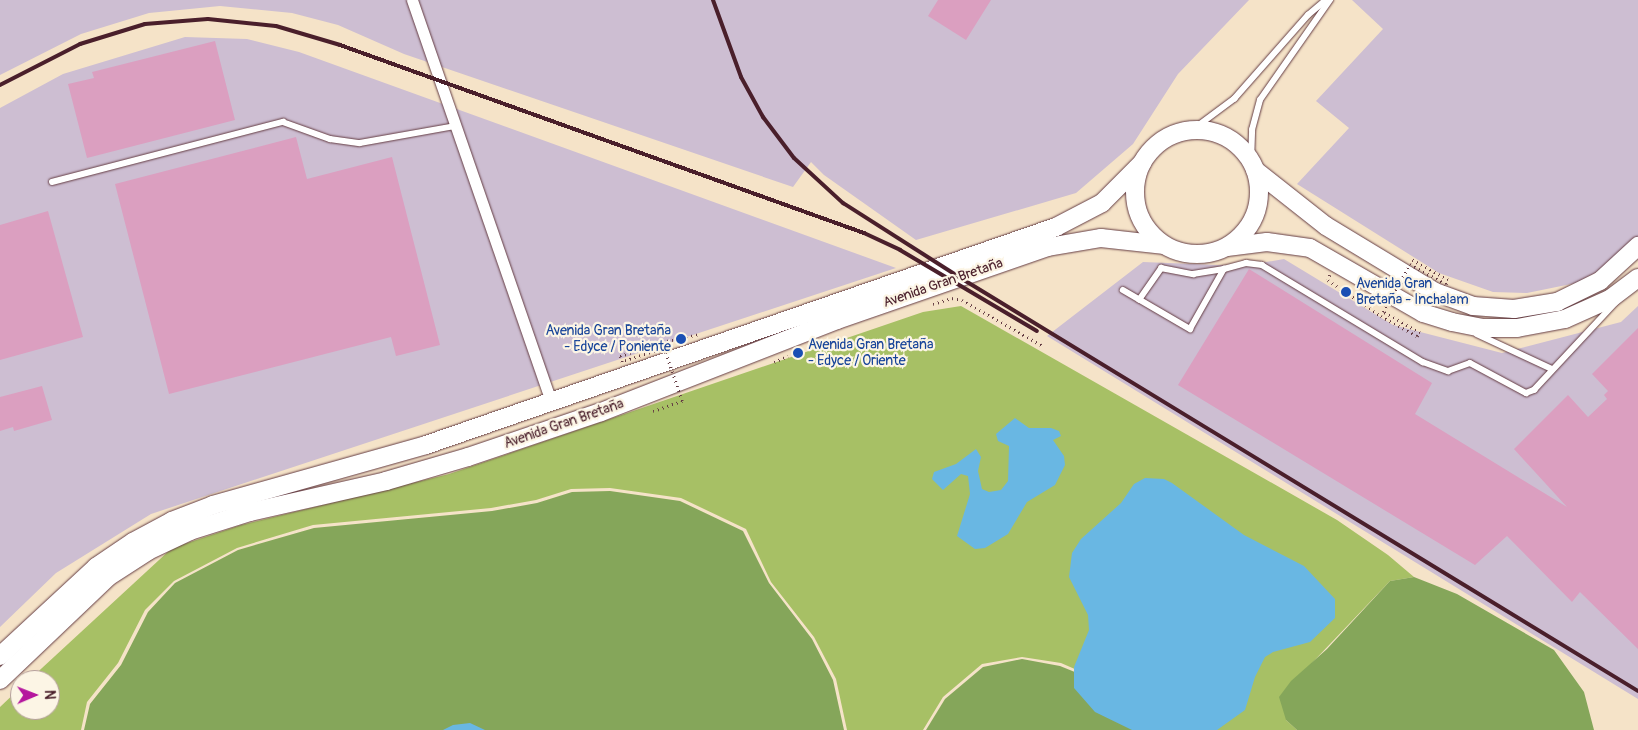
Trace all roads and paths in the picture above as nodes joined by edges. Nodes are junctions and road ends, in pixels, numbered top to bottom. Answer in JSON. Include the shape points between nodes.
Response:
{"nodes":[{"id":1,"x":412,"y":0,"type":"edge"},
{"id":2,"x":1328,"y":0,"type":"edge"},
{"id":3,"x":455,"y":126,"type":"junction"},
{"id":4,"x":1191,"y":131,"type":"junction"},
{"id":5,"x":1142,"y":163,"type":"junction"},
{"id":6,"x":1253,"y":166,"type":"junction"},
{"id":7,"x":52,"y":182,"type":"dead end"},
{"id":8,"x":1163,"y":245,"type":"junction"},
{"id":9,"x":1638,"y":246,"type":"edge"},
{"id":10,"x":1227,"y":247,"type":"junction"},
{"id":11,"x":1412,"y":260,"type":"dead end"},
{"id":12,"x":1335,"y":261,"type":"junction"},
{"id":13,"x":1224,"y":269,"type":"junction"},
{"id":14,"x":1638,"y":278,"type":"edge"},
{"id":15,"x":1624,"y":289,"type":"junction"},
{"id":16,"x":1123,"y":290,"type":"dead end"},
{"id":17,"x":1139,"y":300,"type":"junction"},
{"id":18,"x":926,"y":304,"type":"dead end"},
{"id":19,"x":1452,"y":322,"type":"junction"},
{"id":20,"x":662,"y":342,"type":"dead end"},
{"id":21,"x":1043,"y":346,"type":"dead end"},
{"id":22,"x":1552,"y":369,"type":"junction"},
{"id":23,"x":552,"y":401,"type":"junction"},
{"id":24,"x":653,"y":411,"type":"dead end"},
{"id":25,"x":601,"y":412,"type":"junction"},
{"id":26,"x":0,"y":656,"type":"edge"},
{"id":27,"x":0,"y":680,"type":"edge"}],
"edges":[{"from":1,"to":3,"type":"street"},
{"from":2,"to":4,"type":"lane","via":[[1308,15],[1240,94]]},
{"from":2,"to":6,"type":"lane","via":[[1260,100],[1252,130]]},
{"from":3,"to":7,"type":"lane","via":[[360,143],[330,139],[283,122]]},
{"from":3,"to":23,"type":"street"},
{"from":4,"to":5,"type":"main road","via":[[1166,138]]},
{"from":4,"to":6,"type":"main road","via":[[1209,131],[1226,137],[1240,148]]},
{"from":5,"to":8,"type":"main road","via":[[1137,179],[1136,204],[1146,227]]},
{"from":5,"to":23,"type":"main road","name":"Avenida Gran Bretaña","via":[[1102,203],[1056,227]]},
{"from":6,"to":9,"type":"main road","via":[[1334,230],[1435,292],[1473,306],[1514,310],[1557,302],[1600,281]]},
{"from":6,"to":10,"type":"main road","via":[[1259,196],[1255,214],[1247,230]]},
{"from":8,"to":10,"type":"main road","via":[[1191,254],[1213,253]]},
{"from":8,"to":25,"type":"main road","name":"Avenida Gran Bretaña","via":[[1101,238],[1048,247],[837,320]]},
{"from":10,"to":12,"type":"main road","via":[[1291,243],[1310,248]]},
{"from":11,"to":12,"type":"path","bridge":true,"via":[[1448,280],[1446,284],[1410,264],[1383,312],[1420,332],[1417,336],[1328,280]]},
{"from":12,"to":19,"type":"main road","via":[[1410,306]]},
{"from":13,"to":17,"type":"lane","via":[[1193,274],[1161,268]]},
{"from":13,"to":17,"type":"lane","via":[[1190,329]]},
{"from":13,"to":22,"type":"lane","via":[[1246,263],[1262,265],[1422,362],[1442,370],[1453,371],[1470,363],[1526,393],[1534,390]]},
{"from":14,"to":15,"type":"main road"},
{"from":15,"to":19,"type":"main road","via":[[1588,310],[1549,323],[1500,328]]},
{"from":15,"to":22,"type":"lane","via":[[1608,313]]},
{"from":16,"to":17,"type":"lane"},
{"from":18,"to":21,"type":"path","via":[[952,298],[962,300]]},
{"from":19,"to":22,"type":"lane"},
{"from":20,"to":24,"type":"path","bridge":true,"via":[[620,356],[622,362],[664,348],[682,401]]},
{"from":23,"to":25,"type":"main road","via":[[570,410]]},
{"from":23,"to":26,"type":"main road","name":"Avenida Gran Bretaña","via":[[388,457],[213,505],[172,521],[96,567]]},
{"from":25,"to":27,"type":"main road","name":"Avenida Gran Bretaña","via":[[411,475],[250,512],[190,531],[148,551],[108,577]]}]}
